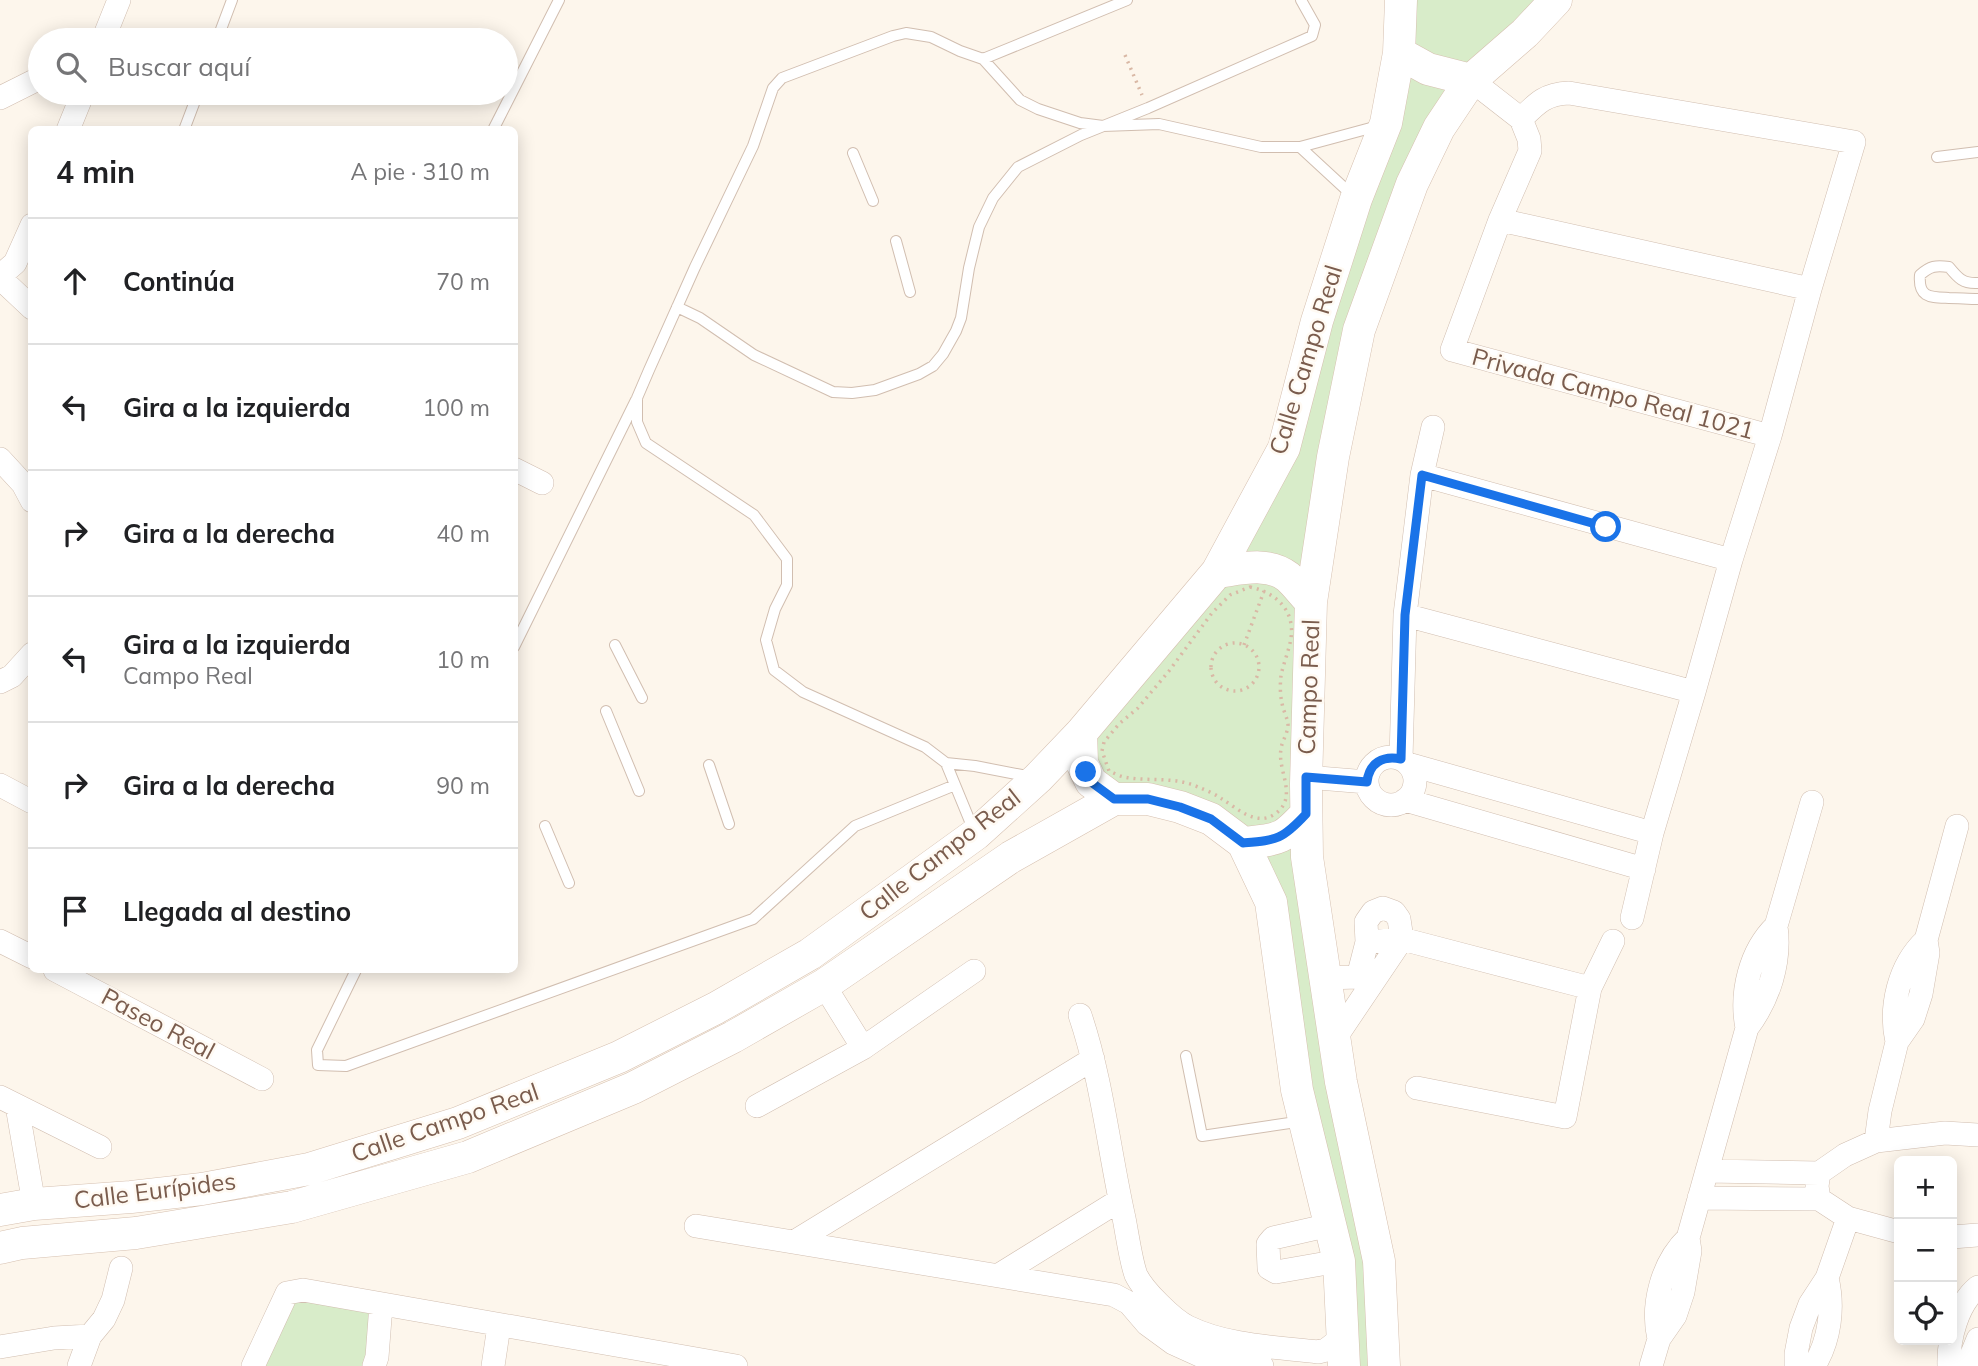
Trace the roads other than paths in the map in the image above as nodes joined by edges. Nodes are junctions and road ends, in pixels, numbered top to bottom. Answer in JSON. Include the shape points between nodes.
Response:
{"nodes":[{"id":1,"x":119,"y":0,"type":"edge"},
{"id":2,"x":232,"y":0,"type":"edge"},
{"id":3,"x":559,"y":0,"type":"edge"},
{"id":4,"x":1127,"y":0,"type":"edge"},
{"id":5,"x":1301,"y":0,"type":"edge"},
{"id":6,"x":1401,"y":0,"type":"edge"},
{"id":7,"x":1556,"y":0,"type":"edge"},
{"id":8,"x":108,"y":28,"type":"edge"},
{"id":9,"x":222,"y":28,"type":"edge"},
{"id":10,"x":1399,"y":53,"type":"junction"},
{"id":11,"x":982,"y":59,"type":"junction"},
{"id":12,"x":1471,"y":80,"type":"junction"},
{"id":13,"x":518,"y":81,"type":"edge"},
{"id":14,"x":28,"y":84,"type":"edge"},
{"id":15,"x":0,"y":97,"type":"edge"},
{"id":16,"x":78,"y":105,"type":"edge"},
{"id":17,"x":193,"y":105,"type":"edge"},
{"id":18,"x":506,"y":105,"type":"edge"},
{"id":19,"x":1521,"y":120,"type":"junction"},
{"id":20,"x":1386,"y":123,"type":"junction"},
{"id":21,"x":70,"y":126,"type":"edge"},
{"id":22,"x":186,"y":126,"type":"edge"},
{"id":23,"x":495,"y":126,"type":"edge"},
{"id":24,"x":1103,"y":126,"type":"junction"},
{"id":25,"x":1300,"y":147,"type":"junction"},
{"id":26,"x":1978,"y":152,"type":"edge"},
{"id":27,"x":853,"y":153,"type":"dead end"},
{"id":28,"x":1937,"y":157,"type":"dead end"},
{"id":29,"x":1356,"y":199,"type":"junction"},
{"id":30,"x":873,"y":201,"type":"dead end"},
{"id":31,"x":1500,"y":220,"type":"junction"},
{"id":32,"x":28,"y":234,"type":"edge"},
{"id":33,"x":895,"y":241,"type":"dead end"},
{"id":34,"x":0,"y":277,"type":"edge"},
{"id":35,"x":1978,"y":283,"type":"edge"},
{"id":36,"x":1810,"y":289,"type":"junction"},
{"id":37,"x":910,"y":292,"type":"dead end"},
{"id":38,"x":1978,"y":299,"type":"edge"},
{"id":39,"x":28,"y":304,"type":"edge"},
{"id":40,"x":677,"y":307,"type":"junction"},
{"id":41,"x":637,"y":398,"type":"junction"},
{"id":42,"x":1433,"y":427,"type":"dead end"},
{"id":43,"x":1770,"y":436,"type":"junction"},
{"id":44,"x":0,"y":459,"type":"edge"},
{"id":45,"x":518,"y":471,"type":"edge"},
{"id":46,"x":1422,"y":475,"type":"junction"},
{"id":47,"x":542,"y":483,"type":"dead end"},
{"id":48,"x":28,"y":493,"type":"edge"},
{"id":49,"x":1731,"y":560,"type":"junction"},
{"id":50,"x":1217,"y":572,"type":"junction"},
{"id":51,"x":1311,"y":602,"type":"junction"},
{"id":52,"x":1405,"y":615,"type":"junction"},
{"id":53,"x":518,"y":639,"type":"edge"},
{"id":54,"x":615,"y":645,"type":"dead end"},
{"id":55,"x":28,"y":658,"type":"edge"},
{"id":56,"x":0,"y":682,"type":"edge"},
{"id":57,"x":1695,"y":692,"type":"junction"},
{"id":58,"x":642,"y":698,"type":"dead end"},
{"id":59,"x":606,"y":711,"type":"dead end"},
{"id":60,"x":1081,"y":733,"type":"junction"},
{"id":61,"x":1404,"y":762,"type":"junction"},
{"id":62,"x":946,"y":763,"type":"junction"},
{"id":63,"x":709,"y":765,"type":"dead end"},
{"id":64,"x":1306,"y":777,"type":"junction"},
{"id":65,"x":1038,"y":778,"type":"junction"},
{"id":66,"x":1367,"y":782,"type":"junction"},
{"id":67,"x":0,"y":785,"type":"edge"},
{"id":68,"x":955,"y":785,"type":"junction"},
{"id":69,"x":639,"y":791,"type":"dead end"},
{"id":70,"x":1114,"y":799,"type":"junction"},
{"id":71,"x":28,"y":800,"type":"edge"},
{"id":72,"x":1405,"y":800,"type":"junction"},
{"id":73,"x":1811,"y":802,"type":"dead end"},
{"id":74,"x":1306,"y":814,"type":"junction"},
{"id":75,"x":729,"y":824,"type":"dead end"},
{"id":76,"x":545,"y":825,"type":"dead end"},
{"id":77,"x":1957,"y":826,"type":"dead end"},
{"id":78,"x":1652,"y":833,"type":"junction"},
{"id":79,"x":976,"y":834,"type":"junction"},
{"id":80,"x":1243,"y":843,"type":"junction"},
{"id":81,"x":1644,"y":869,"type":"junction"},
{"id":82,"x":569,"y":883,"type":"dead end"},
{"id":83,"x":1632,"y":918,"type":"dead end"},
{"id":84,"x":1402,"y":939,"type":"junction"},
{"id":85,"x":0,"y":941,"type":"edge"},
{"id":86,"x":1613,"y":941,"type":"dead end"},
{"id":87,"x":1367,"y":942,"type":"junction"},
{"id":88,"x":28,"y":955,"type":"edge"},
{"id":89,"x":974,"y":971,"type":"dead end"},
{"id":90,"x":61,"y":973,"type":"edge"},
{"id":91,"x":355,"y":973,"type":"edge"},
{"id":92,"x":1325,"y":978,"type":"junction"},
{"id":93,"x":1366,"y":979,"type":"junction"},
{"id":94,"x":824,"y":985,"type":"junction"},
{"id":95,"x":1590,"y":988,"type":"junction"},
{"id":96,"x":1080,"y":1015,"type":"dead end"},
{"id":97,"x":1334,"y":1040,"type":"junction"},
{"id":98,"x":863,"y":1048,"type":"junction"},
{"id":99,"x":1186,"y":1056,"type":"dead end"},
{"id":100,"x":1093,"y":1059,"type":"junction"},
{"id":101,"x":262,"y":1079,"type":"dead end"},
{"id":102,"x":1417,"y":1088,"type":"dead end"},
{"id":103,"x":6,"y":1104,"type":"edge"},
{"id":104,"x":757,"y":1105,"type":"dead end"},
{"id":105,"x":1305,"y":1120,"type":"junction"},
{"id":106,"x":1978,"y":1135,"type":"edge"},
{"id":107,"x":1876,"y":1141,"type":"junction"},
{"id":108,"x":100,"y":1147,"type":"dead end"},
{"id":109,"x":309,"y":1169,"type":"joint"},
{"id":110,"x":1707,"y":1171,"type":"junction"},
{"id":111,"x":1819,"y":1173,"type":"junction"},
{"id":112,"x":131,"y":1197,"type":"junction"},
{"id":113,"x":1699,"y":1198,"type":"junction"},
{"id":114,"x":1819,"y":1199,"type":"junction"},
{"id":115,"x":1120,"y":1200,"type":"junction"},
{"id":116,"x":34,"y":1204,"type":"junction"},
{"id":117,"x":292,"y":1207,"type":"joint"},
{"id":118,"x":0,"y":1210,"type":"edge"},
{"id":119,"x":1848,"y":1218,"type":"junction"},
{"id":120,"x":1330,"y":1225,"type":"junction"},
{"id":121,"x":696,"y":1226,"type":"dead end"},
{"id":122,"x":1894,"y":1231,"type":"edge"},
{"id":123,"x":136,"y":1233,"type":"junction"},
{"id":124,"x":1978,"y":1235,"type":"edge"},
{"id":125,"x":1957,"y":1237,"type":"edge"},
{"id":126,"x":794,"y":1242,"type":"junction"},
{"id":127,"x":0,"y":1248,"type":"edge"},
{"id":128,"x":1339,"y":1261,"type":"junction"},
{"id":129,"x":121,"y":1268,"type":"dead end"},
{"id":130,"x":999,"y":1275,"type":"junction"},
{"id":131,"x":1136,"y":1276,"type":"junction"},
{"id":132,"x":1827,"y":1278,"type":"junction"},
{"id":133,"x":1978,"y":1287,"type":"edge"},
{"id":134,"x":1114,"y":1295,"type":"junction"},
{"id":135,"x":381,"y":1305,"type":"junction"},
{"id":136,"x":499,"y":1326,"type":"junction"},
{"id":137,"x":90,"y":1336,"type":"junction"},
{"id":138,"x":1978,"y":1339,"type":"edge"},
{"id":139,"x":0,"y":1347,"type":"edge"},
{"id":140,"x":1224,"y":1350,"type":"junction"},
{"id":141,"x":1344,"y":1352,"type":"edge"},
{"id":142,"x":620,"y":1357,"type":"edge"},
{"id":143,"x":1262,"y":1359,"type":"edge"},
{"id":144,"x":79,"y":1366,"type":"edge"},
{"id":145,"x":253,"y":1366,"type":"edge"},
{"id":146,"x":374,"y":1366,"type":"edge"},
{"id":147,"x":493,"y":1366,"type":"edge"},
{"id":148,"x":736,"y":1366,"type":"edge"},
{"id":149,"x":1384,"y":1366,"type":"edge"},
{"id":150,"x":1651,"y":1366,"type":"edge"},
{"id":151,"x":1796,"y":1366,"type":"edge"},
{"id":152,"x":1814,"y":1366,"type":"edge"},
{"id":153,"x":1950,"y":1366,"type":"edge"},
{"id":154,"x":1967,"y":1366,"type":"edge"}],
"edges":[{"from":1,"to":8,"type":"street"},
{"from":2,"to":9,"type":"lane"},
{"from":3,"to":13,"type":"lane"},
{"from":4,"to":11,"type":"lane"},
{"from":5,"to":24,"type":"lane","via":[[1315,25],[1312,36]]},
{"from":6,"to":10,"type":"street","name":"Calle Campo Real"},
{"from":7,"to":12,"type":"street","name":"Calle Campo Real"},
{"from":10,"to":12,"type":"street","via":[[1428,69]]},
{"from":10,"to":20,"type":"street","name":"Calle Campo Real"},
{"from":11,"to":24,"type":"lane","via":[[1020,100],[1080,123]]},
{"from":11,"to":40,"type":"lane","via":[[931,37],[906,33],[777,82],[753,146]]},
{"from":12,"to":19,"type":"street"},
{"from":12,"to":51,"type":"street","name":"Calle Campo Real","via":[[1439,128],[1412,184],[1359,330],[1333,457]]},
{"from":14,"to":15,"type":"street"},
{"from":16,"to":21,"type":"street"},
{"from":17,"to":22,"type":"lane"},
{"from":18,"to":23,"type":"lane"},
{"from":19,"to":31,"type":"street","name":"Privada Campo Real 1021","via":[[1530,151]]},
{"from":19,"to":36,"type":"street","name":"Privada Campo Real 1021","via":[[1541,100],[1569,93],[1854,142]]},
{"from":20,"to":25,"type":"lane"},
{"from":20,"to":29,"type":"street","name":"Calle Campo Real"},
{"from":24,"to":25,"type":"lane","via":[[1159,124],[1261,147]]},
{"from":24,"to":40,"type":"lane","via":[[1018,167],[993,198],[979,227],[961,318],[943,354],[919,374],[875,390],[833,392],[754,355]]},
{"from":25,"to":29,"type":"lane"},
{"from":26,"to":28,"type":"lane"},
{"from":27,"to":30,"type":"lane"},
{"from":29,"to":50,"type":"street","name":"Calle Campo Real","via":[[1317,321],[1284,448]]},
{"from":31,"to":36,"type":"street"},
{"from":31,"to":43,"type":"street","name":"Privada Campo Real 1021","via":[[1452,350]]},
{"from":32,"to":34,"type":"street","via":[[15,263]]},
{"from":33,"to":37,"type":"lane"},
{"from":34,"to":39,"type":"street"},
{"from":35,"to":38,"type":"lane","via":[[1960,281],[1949,267],[1939,265],[1920,275],[1919,285],[1932,298]]},
{"from":36,"to":43,"type":"street","name":"Privada Campo Real 1021"},
{"from":40,"to":41,"type":"lane"},
{"from":41,"to":53,"type":"lane"},
{"from":41,"to":62,"type":"lane","via":[[637,422],[646,443],[754,515],[788,559],[787,585],[766,640],[774,670],[803,692],[925,747]]},
{"from":42,"to":46,"type":"street"},
{"from":43,"to":49,"type":"street","name":"Privada Campo Real 1021"},
{"from":44,"to":48,"type":"street"},
{"from":45,"to":47,"type":"street"},
{"from":46,"to":49,"type":"street"},
{"from":46,"to":52,"type":"street"},
{"from":49,"to":57,"type":"street","name":"Privada Campo Real 1021"},
{"from":50,"to":51,"type":"street","via":[[1272,569],[1287,576]]},
{"from":50,"to":60,"type":"street","name":"Calle Campo Real"},
{"from":51,"to":64,"type":"street","name":"Campo Real"},
{"from":52,"to":57,"type":"street"},
{"from":52,"to":61,"type":"street"},
{"from":54,"to":58,"type":"lane"},
{"from":55,"to":56,"type":"street"},
{"from":57,"to":78,"type":"street","name":"Privada Campo Real 1021"},
{"from":59,"to":69,"type":"lane"},
{"from":60,"to":65,"type":"street","name":"Calle Campo Real"},
{"from":60,"to":70,"type":"street","via":[[1082,763],[1091,782]]},
{"from":61,"to":66,"type":"street","via":[[1384,758],[1371,768]]},
{"from":61,"to":72,"type":"street","via":[[1415,779]]},
{"from":61,"to":78,"type":"street"},
{"from":62,"to":65,"type":"lane"},
{"from":62,"to":68,"type":"lane"},
{"from":63,"to":75,"type":"lane"},
{"from":64,"to":66,"type":"street"},
{"from":64,"to":74,"type":"street","name":"Campo Real"},
{"from":65,"to":79,"type":"street","name":"Calle Campo Real"},
{"from":66,"to":72,"type":"street","via":[[1369,792],[1381,803]]},
{"from":67,"to":71,"type":"street"},
{"from":68,"to":79,"type":"lane"},
{"from":68,"to":91,"type":"lane","via":[[855,826],[753,919],[346,1066],[318,1065],[317,1050]]},
{"from":70,"to":80,"type":"street","via":[[1148,799],[1180,807],[1211,819]]},
{"from":70,"to":94,"type":"street","name":"Calle Campo Real","via":[[1012,857]]},
{"from":72,"to":81,"type":"street"},
{"from":73,"to":110,"type":"street","via":[[1776,926],[1758,949],[1749,975],[1744,999],[1747,1028]]},
{"from":74,"to":80,"type":"street","via":[[1280,838]]},
{"from":74,"to":92,"type":"street","via":[[1307,857]]},
{"from":76,"to":82,"type":"lane"},
{"from":77,"to":107,"type":"street","via":[[1926,940],[1915,950],[1899,989],[1894,1013],[1897,1042]]},
{"from":78,"to":81,"type":"street","name":"Privada Campo Real 1021"},
{"from":79,"to":109,"type":"street","name":"Calle Campo Real","via":[[810,954],[680,1027],[458,1123]]},
{"from":80,"to":105,"type":"street","via":[[1271,902]]},
{"from":81,"to":83,"type":"street","name":"Privada Campo Real 1021"},
{"from":84,"to":87,"type":"street"},
{"from":84,"to":87,"type":"street","via":[[1399,919],[1383,908],[1366,922]]},
{"from":84,"to":93,"type":"street"},
{"from":84,"to":95,"type":"street"},
{"from":85,"to":88,"type":"street"},
{"from":86,"to":95,"type":"street"},
{"from":87,"to":93,"type":"street"},
{"from":89,"to":98,"type":"street"},
{"from":90,"to":101,"type":"street","name":"Paseo Real"},
{"from":92,"to":93,"type":"street"},
{"from":92,"to":97,"type":"street"},
{"from":93,"to":97,"type":"street"},
{"from":94,"to":98,"type":"street"},
{"from":94,"to":117,"type":"street","name":"Calle Campo Real","via":[[633,1088],[480,1152]]},
{"from":95,"to":102,"type":"street","via":[[1565,1118]]},
{"from":96,"to":100,"type":"street"},
{"from":97,"to":149,"type":"street","via":[[1379,1261]]},
{"from":98,"to":104,"type":"street"},
{"from":99,"to":105,"type":"lane","via":[[1202,1136]]},
{"from":100,"to":115,"type":"street"},
{"from":100,"to":126,"type":"street"},
{"from":103,"to":108,"type":"street"},
{"from":103,"to":116,"type":"street"},
{"from":105,"to":120,"type":"street"},
{"from":106,"to":107,"type":"street","via":[[1945,1133]]},
{"from":107,"to":111,"type":"street"},
{"from":109,"to":112,"type":"street","name":"Calle Eurípides"},
{"from":110,"to":111,"type":"street"},
{"from":110,"to":113,"type":"street"},
{"from":111,"to":114,"type":"street"},
{"from":112,"to":116,"type":"street","name":"Calle Eurípides"},
{"from":112,"to":123,"type":"street"},
{"from":113,"to":114,"type":"street"},
{"from":113,"to":150,"type":"street","via":[[1688,1238],[1670,1260],[1661,1287],[1656,1311],[1659,1339]]},
{"from":114,"to":119,"type":"street"},
{"from":115,"to":130,"type":"street"},
{"from":115,"to":131,"type":"street"},
{"from":116,"to":118,"type":"street","name":"Calle Eurípides"},
{"from":117,"to":123,"type":"street","name":"Calle Eurípides"},
{"from":119,"to":122,"type":"street"},
{"from":119,"to":132,"type":"street"},
{"from":120,"to":128,"type":"street"},
{"from":120,"to":128,"type":"street","via":[[1273,1238],[1268,1244],[1269,1268],[1276,1272]]},
{"from":121,"to":126,"type":"street"},
{"from":123,"to":127,"type":"street","name":"Calle Eurípides"},
{"from":124,"to":125,"type":"street"},
{"from":126,"to":130,"type":"street"},
{"from":128,"to":141,"type":"street"},
{"from":129,"to":137,"type":"street","via":[[113,1300]]},
{"from":130,"to":134,"type":"street"},
{"from":131,"to":134,"type":"street"},
{"from":131,"to":140,"type":"street","via":[[1163,1310],[1212,1337]]},
{"from":132,"to":151,"type":"street","via":[[1810,1304]]},
{"from":132,"to":152,"type":"street","via":[[1831,1309]]},
{"from":133,"to":153,"type":"street","via":[[1970,1293],[1955,1326]]},
{"from":134,"to":140,"type":"street","via":[[1173,1343],[1206,1358]]},
{"from":135,"to":136,"type":"street"},
{"from":135,"to":145,"type":"street","via":[[303,1290],[287,1293]]},
{"from":135,"to":146,"type":"street"},
{"from":136,"to":142,"type":"street"},
{"from":136,"to":147,"type":"street"},
{"from":137,"to":139,"type":"street"},
{"from":137,"to":144,"type":"street"},
{"from":138,"to":154,"type":"street"},
{"from":140,"to":143,"type":"street"},
{"from":141,"to":143,"type":"street","via":[[1326,1350]]},
{"from":142,"to":148,"type":"street"}]}
